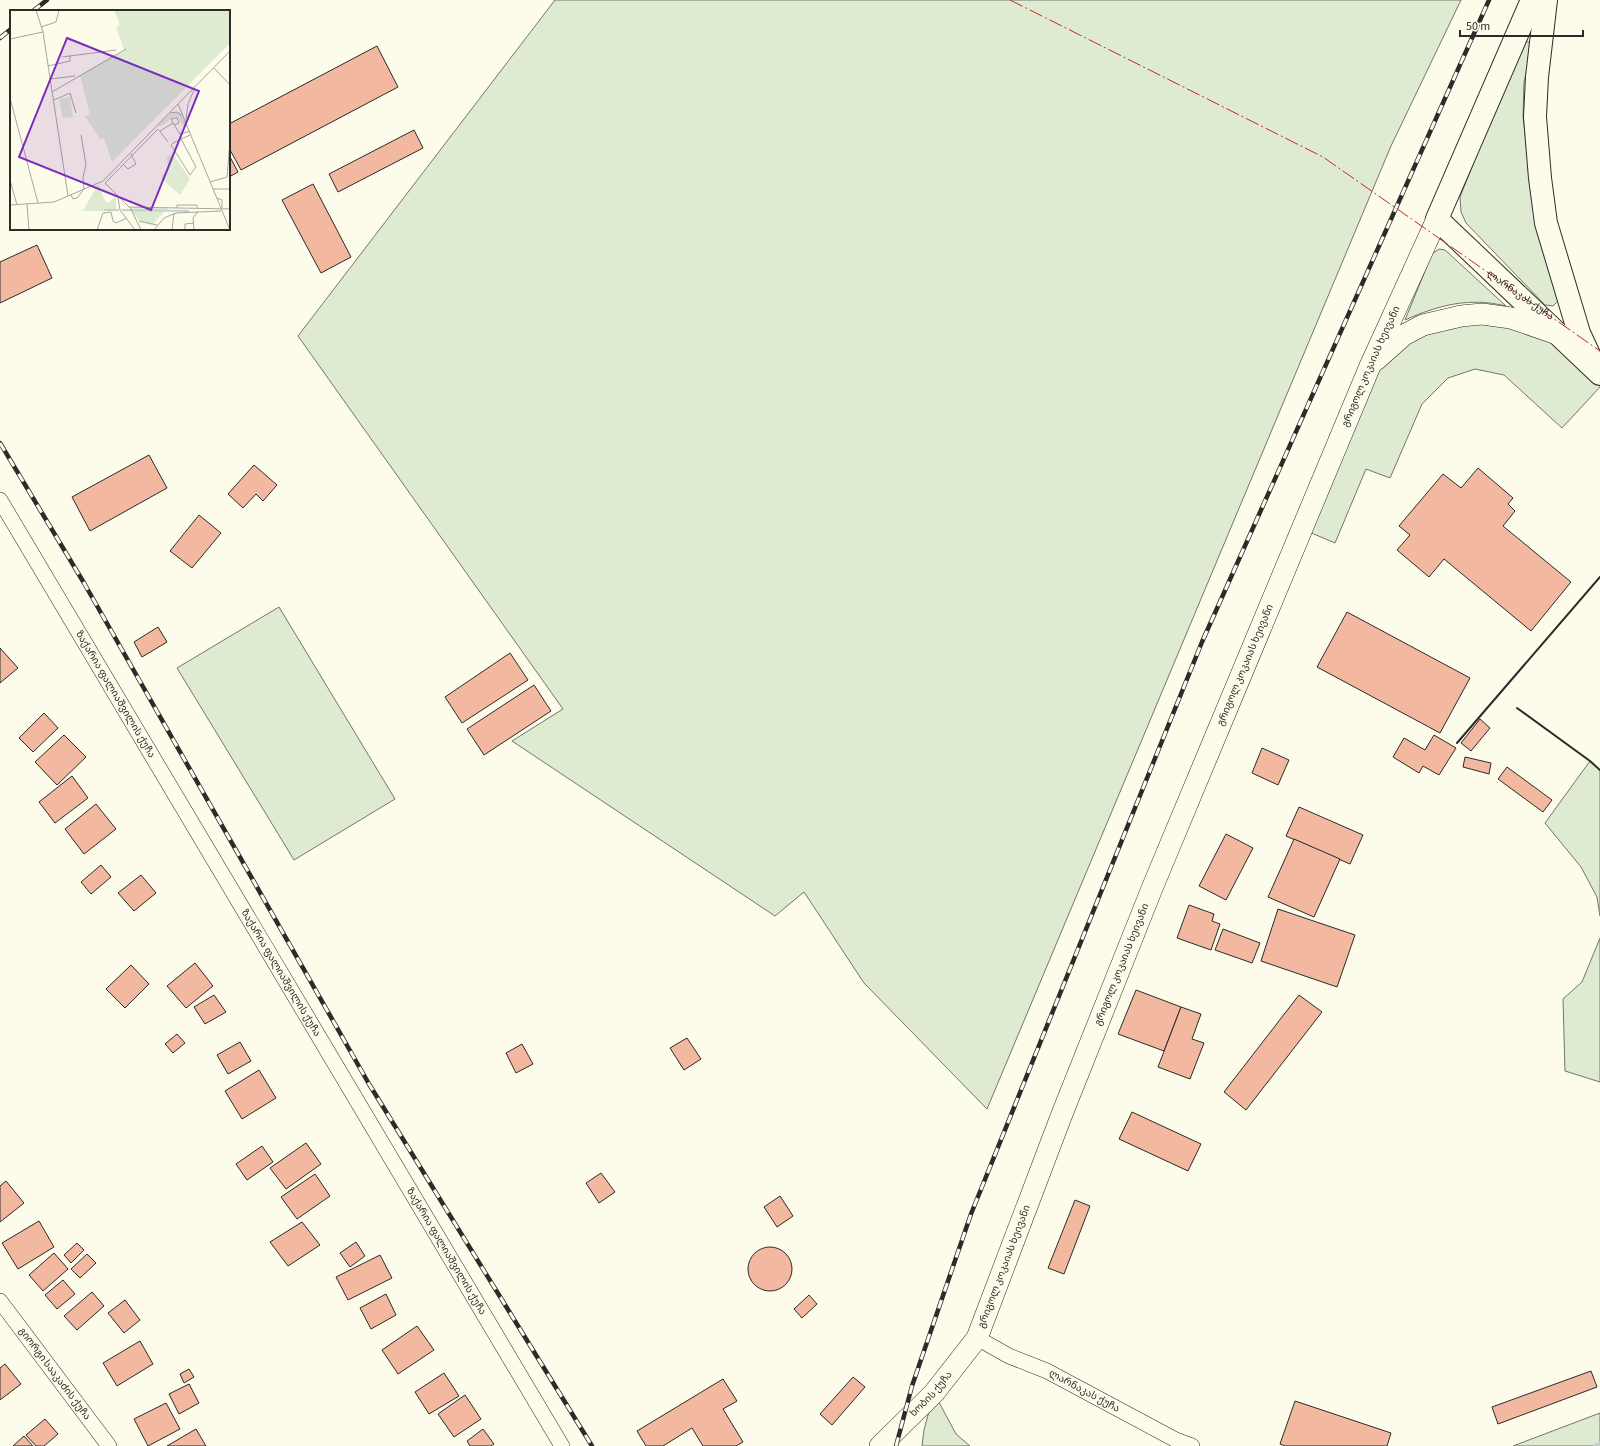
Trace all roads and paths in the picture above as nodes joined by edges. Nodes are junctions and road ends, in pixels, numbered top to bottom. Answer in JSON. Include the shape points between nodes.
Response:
{"nodes":[{"id":1,"x":1532,"y":0,"type":"edge"},
{"id":2,"x":1546,"y":0,"type":"edge"},
{"id":3,"x":1438,"y":219,"type":"junction"},
{"id":4,"x":1560,"y":335,"type":"junction"},
{"id":5,"x":1370,"y":366,"type":"junction"},
{"id":6,"x":1598,"y":373,"type":"edge"},
{"id":7,"x":0,"y":500,"type":"edge"},
{"id":8,"x":0,"y":1301,"type":"edge"},
{"id":9,"x":977,"y":1338,"type":"junction"},
{"id":10,"x":109,"y":1446,"type":"edge"},
{"id":11,"x":562,"y":1446,"type":"edge"},
{"id":12,"x":880,"y":1446,"type":"edge"},
{"id":13,"x":1192,"y":1446,"type":"edge"}],
"edges":[{"from":1,"to":3,"type":"highway","name":"გრიგოლ კოკაიას ხეივანი"},
{"from":2,"to":6,"type":"highway","via":[[1535,117],[1546,223],[1579,333]]},
{"from":3,"to":4,"type":"highway","name":"ლარნაკას ქუჩა"},
{"from":3,"to":5,"type":"main road","name":"გრიგოლ კოკაიას ხეივანი"},
{"from":4,"to":5,"type":"main road","via":[[1511,318],[1482,314],[1461,316],[1423,325],[1404,335]]},
{"from":4,"to":6,"type":"highway","name":"ლარნაკას ქუჩა"},
{"from":5,"to":9,"type":"main road","name":"გრიგოლ კოკაიას ხეივანი","via":[[1153,886],[1062,1114]]},
{"from":7,"to":11,"type":"street","name":"ზაქარია ფალიაშვილის ქუჩა"},
{"from":8,"to":10,"type":"street","name":"გიორგი სააკაძის ქუჩა"},
{"from":9,"to":12,"type":"main road","name":"ხობის ქუჩა","via":[[934,1393]]},
{"from":9,"to":13,"type":"street","name":"ლარნაკას ქუჩა"}]}
